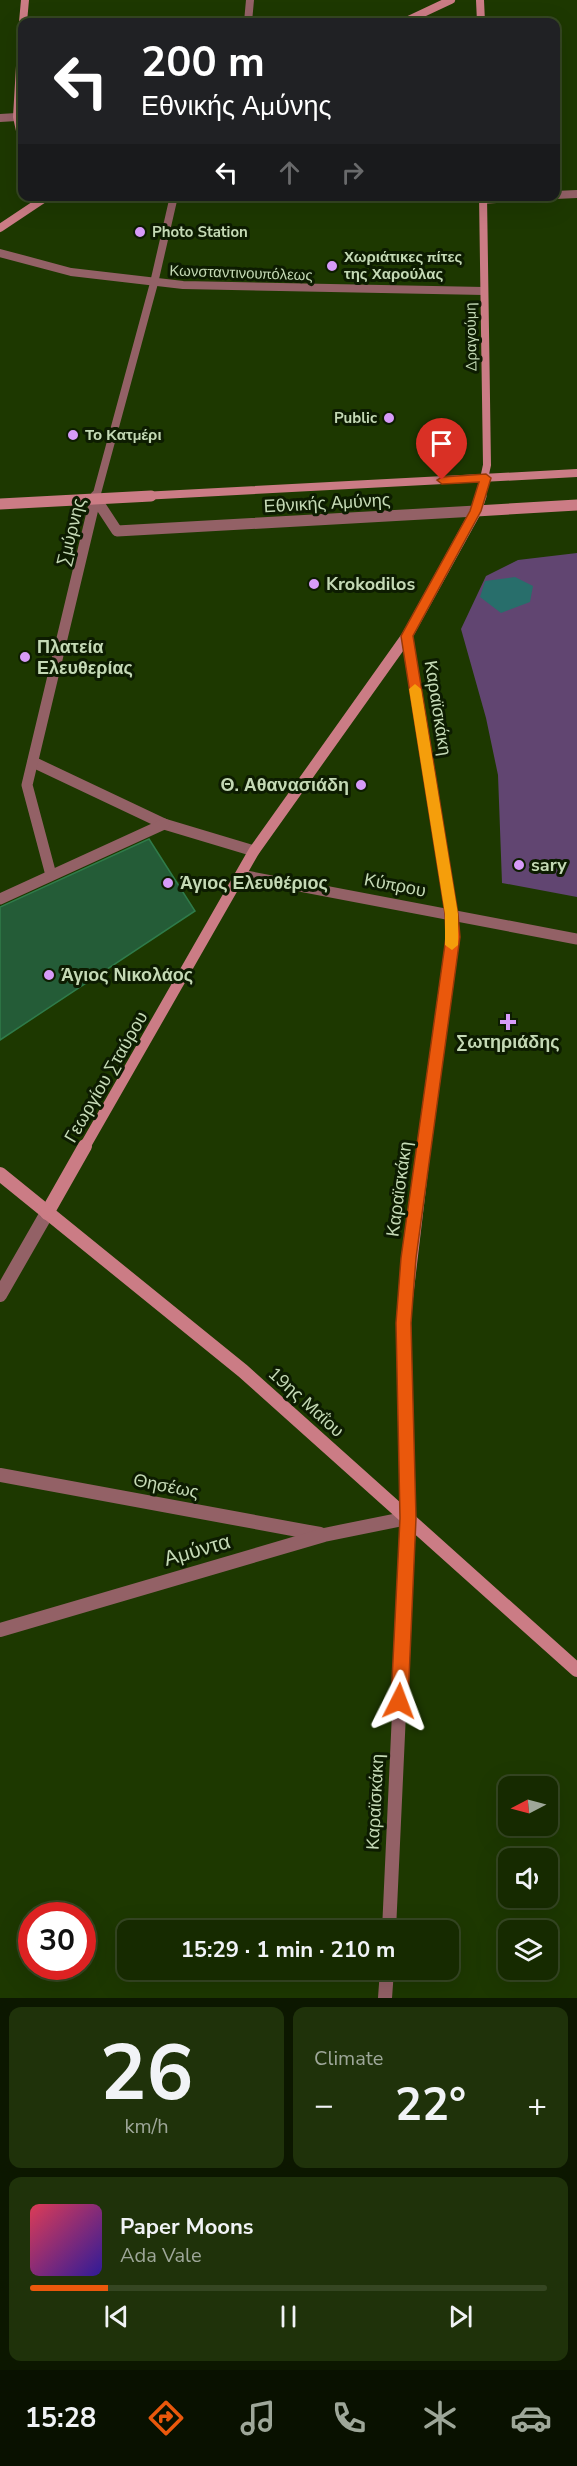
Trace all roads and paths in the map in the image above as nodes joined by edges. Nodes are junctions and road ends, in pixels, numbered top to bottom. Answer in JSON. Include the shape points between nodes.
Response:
{"nodes":[{"id":1,"x":25,"y":0,"type":"edge"},
{"id":2,"x":250,"y":0,"type":"edge"},
{"id":3,"x":450,"y":0,"type":"edge"},
{"id":4,"x":480,"y":0,"type":"edge"},
{"id":5,"x":23,"y":18,"type":"edge"},
{"id":6,"x":248,"y":18,"type":"edge"},
{"id":7,"x":412,"y":18,"type":"edge"},
{"id":8,"x":481,"y":18,"type":"edge"},
{"id":9,"x":18,"y":100,"type":"edge"},
{"id":10,"x":17,"y":117,"type":"junction"},
{"id":11,"x":0,"y":118,"type":"edge"},
{"id":12,"x":18,"y":122,"type":"edge"},
{"id":13,"x":577,"y":194,"type":"edge"},
{"id":14,"x":560,"y":195,"type":"edge"},
{"id":15,"x":40,"y":201,"type":"edge"},
{"id":16,"x":173,"y":201,"type":"edge"},
{"id":17,"x":483,"y":201,"type":"edge"},
{"id":18,"x":0,"y":228,"type":"edge"},
{"id":19,"x":0,"y":253,"type":"edge"},
{"id":20,"x":154,"y":283,"type":"junction"},
{"id":21,"x":484,"y":291,"type":"junction"},
{"id":22,"x":577,"y":473,"type":"edge"},
{"id":23,"x":486,"y":478,"type":"junction"},
{"id":24,"x":96,"y":499,"type":"junction"},
{"id":25,"x":0,"y":504,"type":"edge"},
{"id":26,"x":577,"y":506,"type":"edge"},
{"id":27,"x":476,"y":511,"type":"junction"},
{"id":28,"x":407,"y":636,"type":"junction"},
{"id":29,"x":33,"y":762,"type":"junction"},
{"id":30,"x":164,"y":824,"type":"junction"},
{"id":31,"x":254,"y":851,"type":"junction"},
{"id":32,"x":51,"y":875,"type":"junction"},
{"id":33,"x":241,"y":875,"type":"junction"},
{"id":34,"x":0,"y":899,"type":"edge"},
{"id":35,"x":452,"y":914,"type":"junction"},
{"id":36,"x":577,"y":939,"type":"edge"},
{"id":37,"x":0,"y":1174,"type":"edge"},
{"id":38,"x":47,"y":1213,"type":"junction"},
{"id":39,"x":0,"y":1295,"type":"edge"},
{"id":40,"x":0,"y":1475,"type":"edge"},
{"id":41,"x":408,"y":1518,"type":"junction"},
{"id":42,"x":324,"y":1535,"type":"junction"},
{"id":43,"x":0,"y":1630,"type":"edge"},
{"id":44,"x":577,"y":1670,"type":"edge"},
{"id":45,"x":388,"y":1920,"type":"edge"},
{"id":46,"x":386,"y":1980,"type":"edge"},
{"id":47,"x":385,"y":1998,"type":"edge"}],
"edges":[{"from":1,"to":5,"type":"main road"},
{"from":2,"to":6,"type":"street"},
{"from":3,"to":7,"type":"main road"},
{"from":4,"to":8,"type":"main road"},
{"from":9,"to":10,"type":"main road"},
{"from":10,"to":11,"type":"street"},
{"from":10,"to":12,"type":"main road"},
{"from":13,"to":14,"type":"street"},
{"from":15,"to":18,"type":"main road"},
{"from":16,"to":20,"type":"street","name":"Σμύρνης"},
{"from":17,"to":21,"type":"main road","name":"Δραγούμη"},
{"from":19,"to":20,"type":"street","name":"Κωνσταντινουπόλεως","via":[[71,272]]},
{"from":20,"to":21,"type":"street","name":"Κωνσταντινουπόλεως","via":[[222,288]]},
{"from":20,"to":24,"type":"street","name":"Σμύρνης"},
{"from":21,"to":23,"type":"main road","name":"Δραγούμη"},
{"from":22,"to":23,"type":"main road","name":"Εθνικής Αμύνης"},
{"from":23,"to":24,"type":"main road","name":"Εθνικής Αμύνης"},
{"from":23,"to":27,"type":"main road"},
{"from":24,"to":25,"type":"main road","name":"Εθνικής Αμύνης"},
{"from":24,"to":27,"type":"street","name":"Εθνικής Αμύνης","via":[[117,531]]},
{"from":24,"to":29,"type":"street","name":"Σμύρνης"},
{"from":26,"to":27,"type":"main road","name":"Εθνικής Αμύνης"},
{"from":27,"to":28,"type":"main road"},
{"from":28,"to":31,"type":"main road"},
{"from":28,"to":35,"type":"main road","name":"Καραϊσκάκη"},
{"from":29,"to":30,"type":"street"},
{"from":29,"to":32,"type":"street","name":"Σμύρνης","via":[[27,785]]},
{"from":30,"to":31,"type":"street"},
{"from":30,"to":32,"type":"street"},
{"from":31,"to":33,"type":"main road"},
{"from":32,"to":34,"type":"street"},
{"from":33,"to":35,"type":"street","name":"Κύπρου"},
{"from":33,"to":38,"type":"main road","name":"Γεωργίου Σταύρου"},
{"from":35,"to":36,"type":"street","name":"Κύπρου"},
{"from":35,"to":41,"type":"main road","name":"Καραϊσκάκη","via":[[448,980],[403,1323]]},
{"from":37,"to":38,"type":"main road","name":"19ης Μαΐου"},
{"from":38,"to":39,"type":"street","name":"Γεωργίου Σταύρου"},
{"from":38,"to":41,"type":"main road","name":"19ης Μαΐου","via":[[234,1364]]},
{"from":40,"to":42,"type":"street","name":"Θησέως"},
{"from":41,"to":42,"type":"street","name":"Αμύντα"},
{"from":41,"to":44,"type":"main road","name":"19ης Μαΐου"},
{"from":41,"to":45,"type":"street","name":"Καραϊσκάκη"},
{"from":42,"to":43,"type":"street","name":"Αμύντα"},
{"from":46,"to":47,"type":"street"}]}
